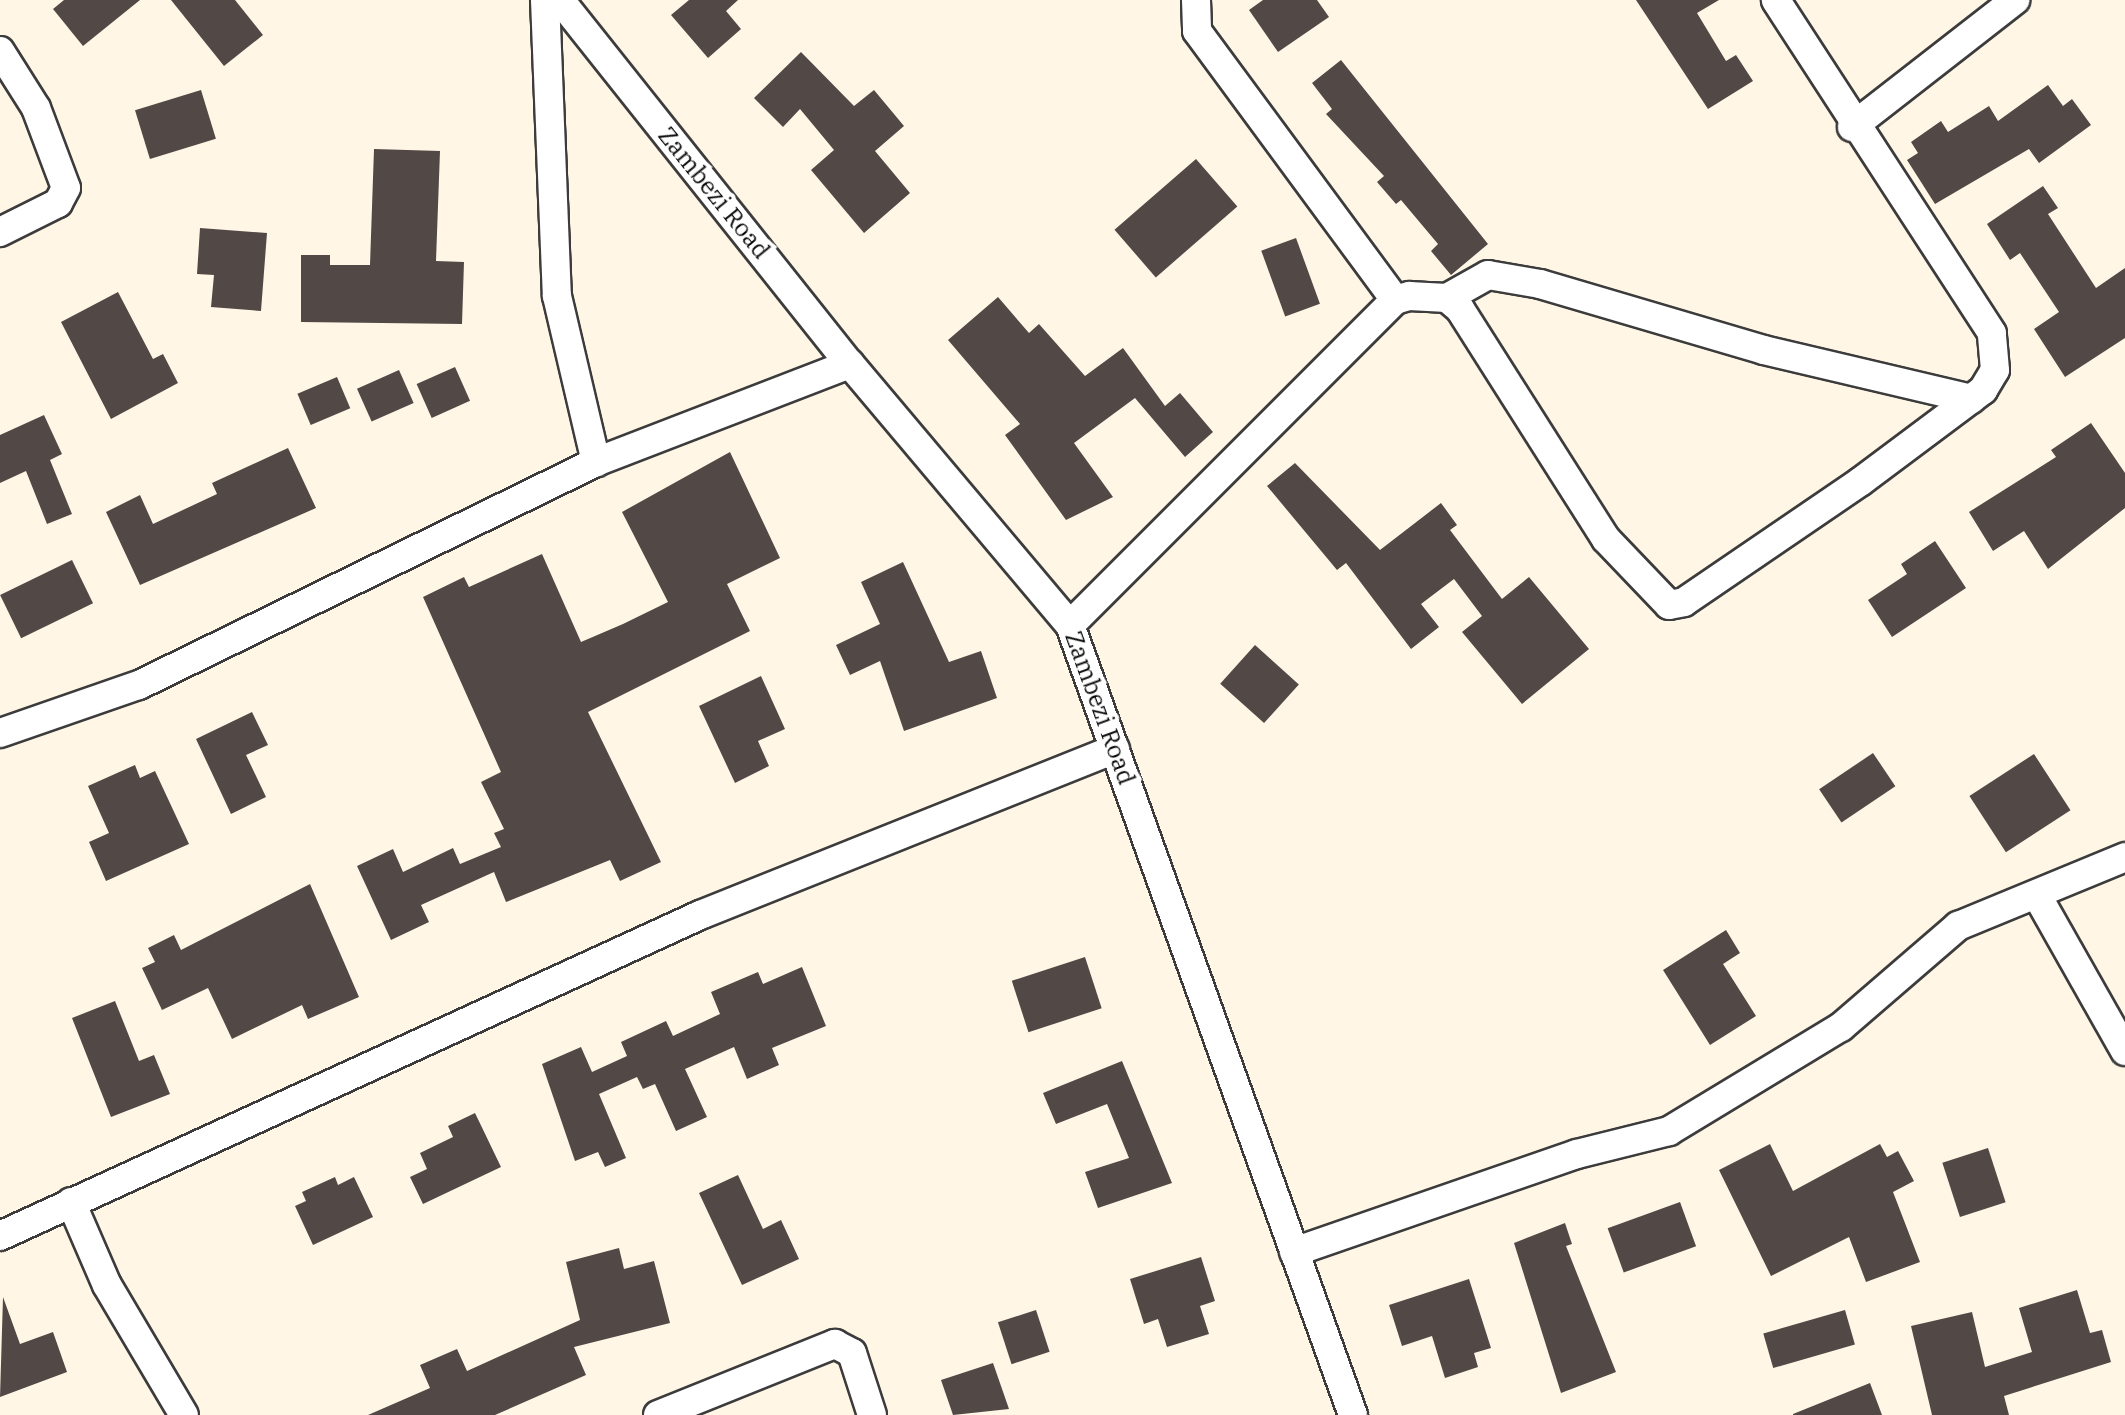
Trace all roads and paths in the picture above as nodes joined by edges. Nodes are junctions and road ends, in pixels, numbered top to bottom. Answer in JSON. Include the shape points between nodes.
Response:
{"nodes":[{"id":1,"x":545,"y":0,"type":"edge"},
{"id":2,"x":560,"y":0,"type":"edge"},
{"id":3,"x":1196,"y":0,"type":"edge"},
{"id":4,"x":1776,"y":0,"type":"edge"},
{"id":5,"x":2015,"y":0,"type":"edge"},
{"id":6,"x":0,"y":51,"type":"edge"},
{"id":7,"x":1852,"y":127,"type":"junction"},
{"id":8,"x":0,"y":232,"type":"edge"},
{"id":9,"x":1447,"y":298,"type":"junction"},
{"id":10,"x":1395,"y":300,"type":"junction"},
{"id":11,"x":850,"y":364,"type":"junction"},
{"id":12,"x":1971,"y":399,"type":"junction"},
{"id":13,"x":596,"y":462,"type":"junction"},
{"id":14,"x":1070,"y":625,"type":"junction"},
{"id":15,"x":0,"y":733,"type":"edge"},
{"id":16,"x":1115,"y":749,"type":"junction"},
{"id":17,"x":2125,"y":857,"type":"edge"},
{"id":18,"x":2038,"y":897,"type":"junction"},
{"id":19,"x":2125,"y":1051,"type":"edge"},
{"id":20,"x":71,"y":1202,"type":"junction"},
{"id":21,"x":0,"y":1236,"type":"edge"},
{"id":22,"x":1294,"y":1252,"type":"junction"},
{"id":23,"x":184,"y":1415,"type":"edge"},
{"id":24,"x":658,"y":1415,"type":"edge"},
{"id":25,"x":872,"y":1415,"type":"edge"},
{"id":26,"x":1353,"y":1415,"type":"edge"}],
"edges":[{"from":1,"to":13,"type":"street","via":[[557,296]]},
{"from":2,"to":11,"type":"street","name":"Zambezi Road"},
{"from":3,"to":10,"type":"street","via":[[1197,31]]},
{"from":4,"to":7,"type":"street"},
{"from":5,"to":7,"type":"street"},
{"from":6,"to":8,"type":"street","via":[[36,108],[66,188],[58,203]]},
{"from":7,"to":12,"type":"street","via":[[1992,333],[1995,370]]},
{"from":9,"to":10,"type":"street"},
{"from":9,"to":12,"type":"street","via":[[1488,275],[1540,284],[1764,350]]},
{"from":9,"to":12,"type":"street","via":[[1606,539],[1669,605],[1722,576]]},
{"from":10,"to":14,"type":"street"},
{"from":11,"to":13,"type":"street"},
{"from":11,"to":14,"type":"street","name":"Zambezi Road"},
{"from":13,"to":15,"type":"street","via":[[298,601],[190,662]]},
{"from":14,"to":16,"type":"street","name":"Zambezi Road"},
{"from":16,"to":20,"type":"street","via":[[700,915]]},
{"from":16,"to":22,"type":"street","name":"Zambezi Road"},
{"from":17,"to":18,"type":"street"},
{"from":18,"to":19,"type":"street"},
{"from":18,"to":22,"type":"street","via":[[1958,926],[1841,1027],[1669,1131],[1577,1154]]},
{"from":20,"to":21,"type":"street"},
{"from":20,"to":23,"type":"street","via":[[107,1285]]},
{"from":22,"to":26,"type":"street","name":"Zambezi Road"},
{"from":24,"to":25,"type":"street","via":[[835,1344],[852,1353]]}]}
